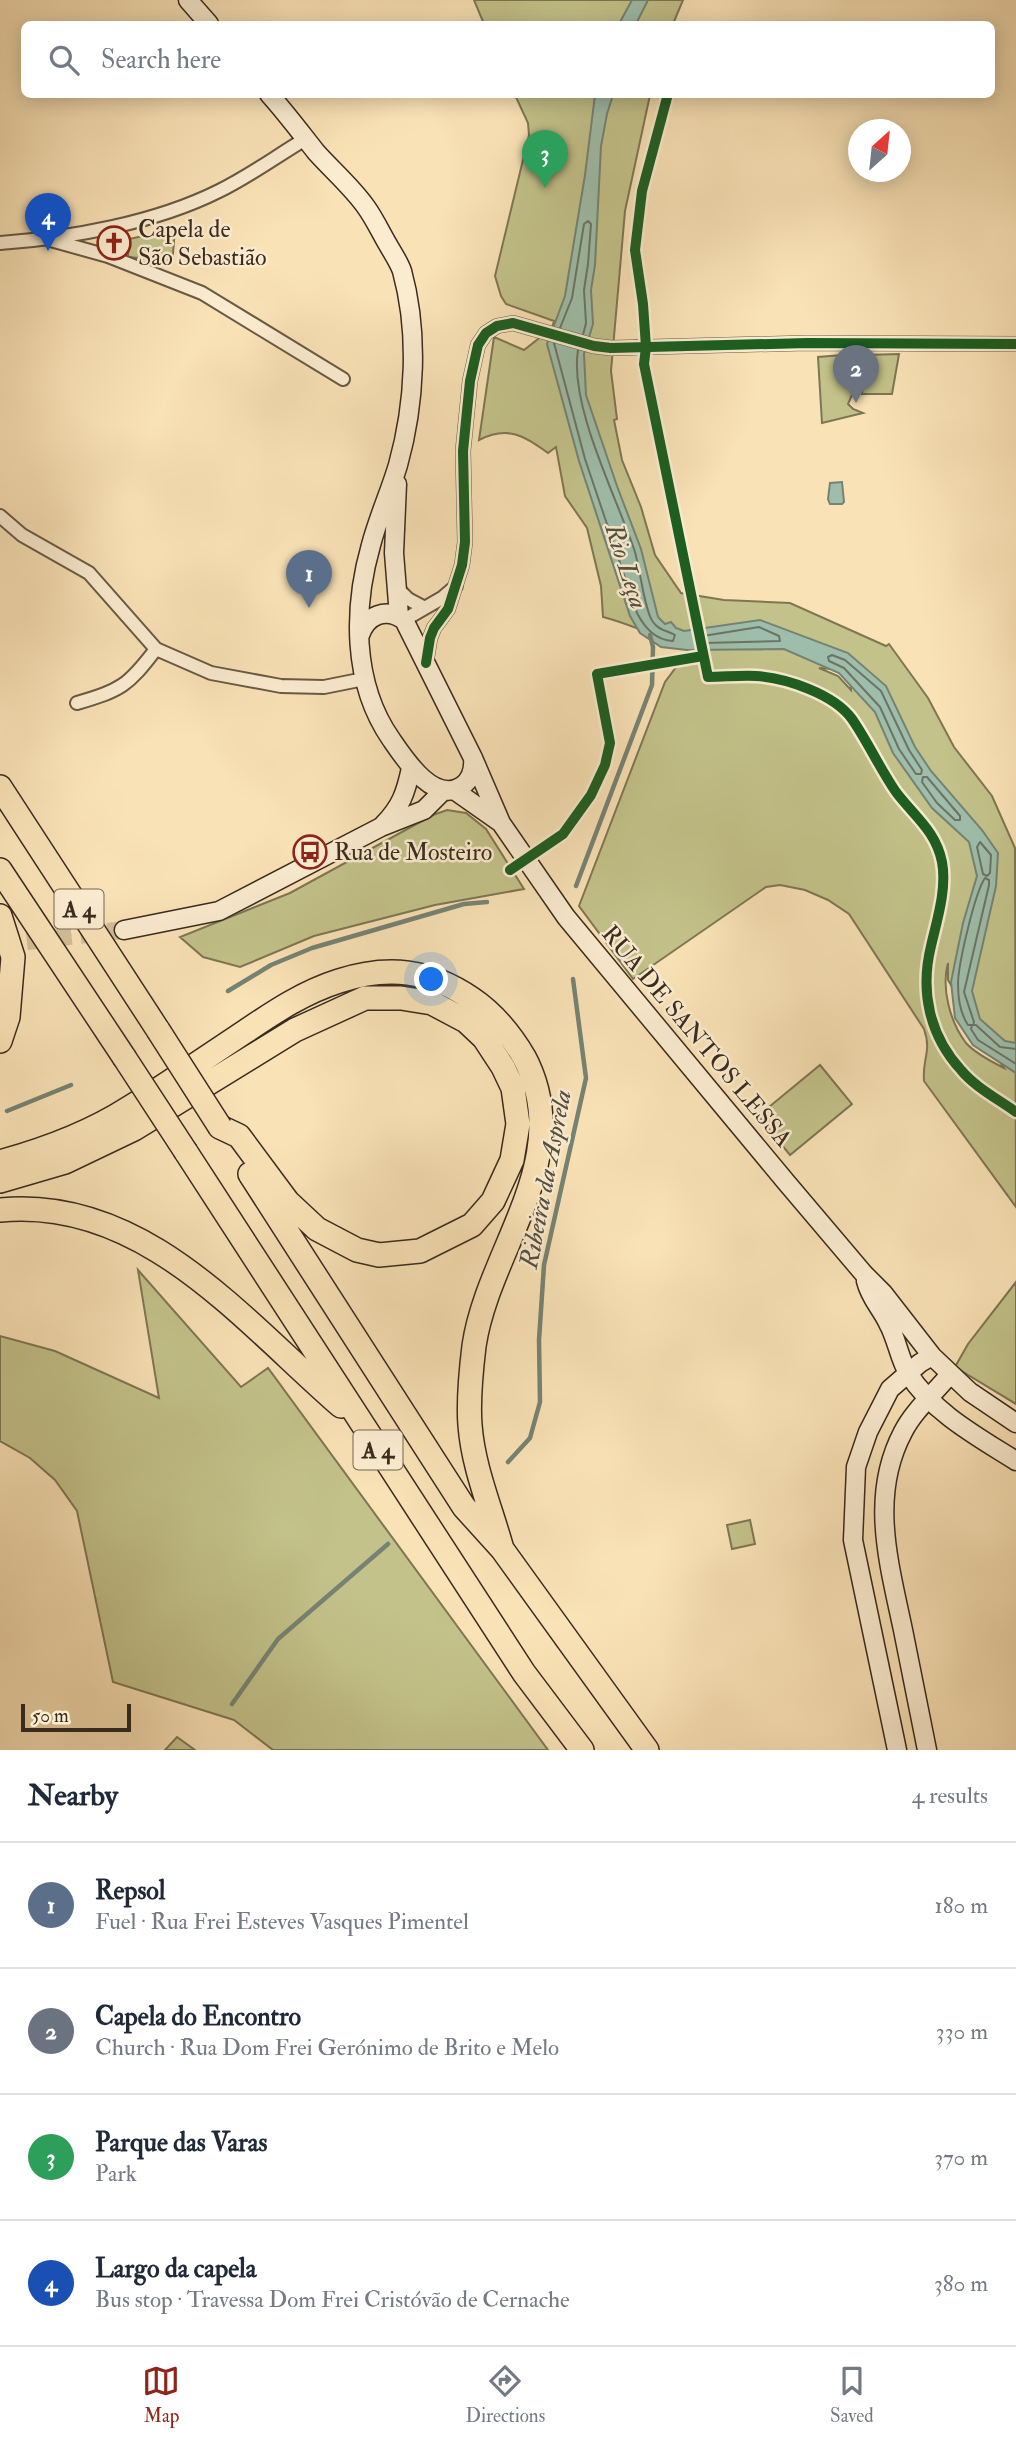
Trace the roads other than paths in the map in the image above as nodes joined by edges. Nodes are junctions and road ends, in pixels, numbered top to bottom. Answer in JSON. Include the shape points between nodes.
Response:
{"nodes":[{"id":1,"x":188,"y":0,"type":"edge"},
{"id":2,"x":206,"y":21,"type":"edge"},
{"id":3,"x":273,"y":98,"type":"edge"},
{"id":4,"x":307,"y":138,"type":"junction"},
{"id":5,"x":47,"y":239,"type":"junction"},
{"id":6,"x":0,"y":243,"type":"edge"},
{"id":7,"x":1016,"y":344,"type":"edge"},
{"id":8,"x":343,"y":379,"type":"dead end"},
{"id":9,"x":398,"y":464,"type":"junction"},
{"id":10,"x":0,"y":516,"type":"edge"},
{"id":11,"x":456,"y":585,"type":"junction"},
{"id":12,"x":397,"y":589,"type":"junction"},
{"id":13,"x":425,"y":608,"type":"junction"},
{"id":14,"x":402,"y":618,"type":"junction"},
{"id":15,"x":359,"y":635,"type":"junction"},
{"id":16,"x":156,"y":649,"type":"junction"},
{"id":17,"x":426,"y":663,"type":"junction"},
{"id":18,"x":364,"y":679,"type":"junction"},
{"id":19,"x":77,"y":703,"type":"dead end"},
{"id":20,"x":473,"y":758,"type":"junction"},
{"id":21,"x":411,"y":768,"type":"junction"},
{"id":22,"x":0,"y":787,"type":"edge"},
{"id":23,"x":449,"y":790,"type":"junction"},
{"id":24,"x":501,"y":823,"type":"junction"},
{"id":25,"x":381,"y":827,"type":"junction"},
{"id":26,"x":0,"y":870,"type":"edge"},
{"id":27,"x":0,"y":916,"type":"edge"},
{"id":28,"x":124,"y":930,"type":"tunnel mouth"},
{"id":29,"x":0,"y":1041,"type":"edge"},
{"id":30,"x":220,"y":1127,"type":"junction"},
{"id":31,"x":0,"y":1162,"type":"edge"},
{"id":32,"x":0,"y":1181,"type":"edge"},
{"id":33,"x":0,"y":1210,"type":"edge"},
{"id":34,"x":864,"y":1274,"type":"junction"},
{"id":35,"x":932,"y":1356,"type":"junction"},
{"id":36,"x":907,"y":1373,"type":"junction"},
{"id":37,"x":950,"y":1374,"type":"junction"},
{"id":38,"x":930,"y":1399,"type":"junction"},
{"id":39,"x":360,"y":1423,"type":"junction"},
{"id":40,"x":1016,"y":1423,"type":"edge"},
{"id":41,"x":1016,"y":1461,"type":"edge"},
{"id":42,"x":502,"y":1549,"type":"junction"},
{"id":43,"x":899,"y":1613,"type":"junction"},
{"id":44,"x":869,"y":1620,"type":"junction"},
{"id":45,"x":582,"y":1750,"type":"edge"},
{"id":46,"x":647,"y":1750,"type":"edge"},
{"id":47,"x":897,"y":1750,"type":"edge"},
{"id":48,"x":927,"y":1750,"type":"edge"}],
"edges":[{"from":1,"to":2,"type":"main road"},
{"from":3,"to":4,"type":"main road"},
{"from":4,"to":5,"type":"street","via":[[220,191],[161,215]]},
{"from":4,"to":9,"type":"main road","via":[[365,205],[402,269],[413,356],[411,397]]},
{"from":5,"to":6,"type":"street"},
{"from":5,"to":8,"type":"street","via":[[108,256],[202,293]]},
{"from":7,"to":11,"type":"street","via":[[611,348],[513,323],[497,326],[486,332],[478,345],[470,381],[463,451],[465,542]]},
{"from":9,"to":12,"type":"main road"},
{"from":9,"to":15,"type":"main road","name":"RUA DE SANTOS LESSA","via":[[370,545],[359,599]]},
{"from":10,"to":16,"type":"street","via":[[22,535],[89,573]]},
{"from":11,"to":13,"type":"street"},
{"from":11,"to":17,"type":"street","via":[[448,609],[434,628]]},
{"from":12,"to":13,"type":"street"},
{"from":12,"to":14,"type":"main road"},
{"from":13,"to":14,"type":"street"},
{"from":14,"to":15,"type":"main road","via":[[379,613],[363,625]]},
{"from":14,"to":17,"type":"main road","name":"RUA DE SANTOS LESSA"},
{"from":15,"to":18,"type":"main road","name":"RUA DE SANTOS LESSA"},
{"from":16,"to":18,"type":"street","via":[[211,673],[281,686],[324,687]]},
{"from":16,"to":19,"type":"street","via":[[122,687]]},
{"from":17,"to":20,"type":"main road","name":"RUA DE SANTOS LESSA"},
{"from":18,"to":21,"type":"main road","name":"RUA DE SANTOS LESSA","via":[[383,728]]},
{"from":20,"to":23,"type":"main road","via":[[470,778]]},
{"from":20,"to":24,"type":"main road","name":"RUA DE SANTOS LESSA"},
{"from":21,"to":23,"type":"main road","name":"RUA DE SANTOS LESSA","via":[[434,787]]},
{"from":21,"to":25,"type":"main road","via":[[398,810]]},
{"from":22,"to":30,"type":"highway","number":"A 4","bridge":true},
{"from":23,"to":24,"type":"main road","name":"RUA DE SANTOS LESSA"},
{"from":23,"to":25,"type":"main road","via":[[424,810]]},
{"from":24,"to":34,"type":"main road","name":"RUA DE SANTOS LESSA","via":[[575,928]]},
{"from":25,"to":28,"type":"main road","via":[[219,911]]},
{"from":26,"to":39,"type":"highway","number":"A 4","bridge":true},
{"from":27,"to":29,"type":"highway","via":[[13,957],[8,1017]]},
{"from":30,"to":32,"type":"highway","via":[[239,1136],[288,1202],[317,1229],[357,1250],[379,1255],[421,1251],[472,1225],[493,1201],[512,1160],[518,1124],[513,1088],[503,1067],[466,1021],[432,1003],[365,998],[295,1030],[134,1129],[65,1162]]},
{"from":30,"to":42,"type":"highway","number":"A 4","via":[[464,1507]]},
{"from":31,"to":42,"type":"highway","via":[[59,1142],[127,1110],[305,993],[340,980],[371,972],[413,972],[454,987],[485,1008],[515,1041],[534,1076],[541,1108],[539,1153],[528,1194],[497,1269],[475,1344],[470,1424]]},
{"from":33,"to":39,"type":"highway","via":[[50,1210],[85,1217],[151,1245],[245,1317]]},
{"from":34,"to":35,"type":"main road","name":"RUA DE SANTOS LESSA"},
{"from":34,"to":36,"type":"main road","name":"RUA DE SANTOS LESSA"},
{"from":35,"to":36,"type":"main road"},
{"from":35,"to":37,"type":"main road","name":"RUA DE SANTOS LESSA"},
{"from":36,"to":38,"type":"main road","name":"RUA DE SANTOS LESSA"},
{"from":36,"to":44,"type":"main road","via":[[890,1390],[856,1467],[853,1540]]},
{"from":37,"to":38,"type":"main road"},
{"from":37,"to":40,"type":"main road","name":"RUA DE SANTOS LESSA"},
{"from":38,"to":41,"type":"main road","name":"RUA DE SANTOS LESSA"},
{"from":38,"to":43,"type":"main road","via":[[903,1430],[886,1476],[884,1539]]},
{"from":39,"to":45,"type":"highway","number":"A 4","via":[[524,1674]]},
{"from":42,"to":46,"type":"highway","number":"A 4"},
{"from":43,"to":44,"type":"main road"},
{"from":43,"to":48,"type":"main road"},
{"from":44,"to":47,"type":"main road"}]}
